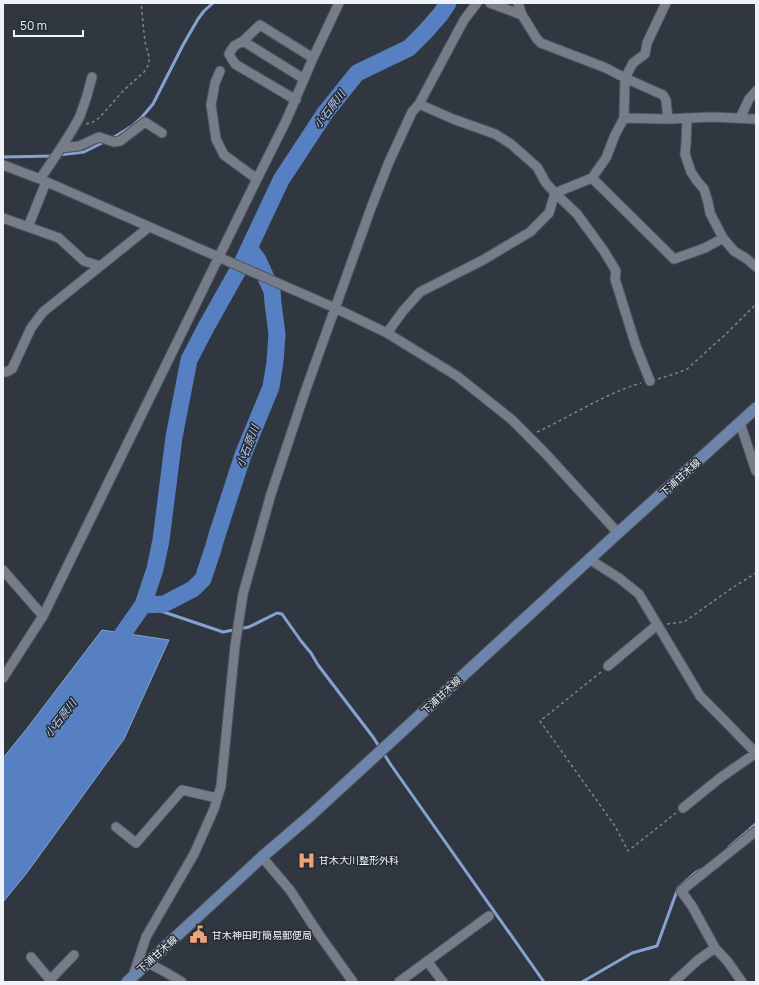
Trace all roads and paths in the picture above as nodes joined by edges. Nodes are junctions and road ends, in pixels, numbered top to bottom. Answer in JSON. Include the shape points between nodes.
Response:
{"nodes":[{"id":1,"x":141,"y":3,"type":"edge"},
{"id":2,"x":339,"y":3,"type":"edge"},
{"id":3,"x":477,"y":3,"type":"edge"},
{"id":4,"x":490,"y":3,"type":"edge"},
{"id":5,"x":518,"y":3,"type":"edge"},
{"id":6,"x":666,"y":3,"type":"edge"},
{"id":7,"x":522,"y":15,"type":"junction"},
{"id":8,"x":242,"y":40,"type":"junction"},
{"id":9,"x":313,"y":58,"type":"junction"},
{"id":10,"x":220,"y":71,"type":"dead end"},
{"id":11,"x":92,"y":77,"type":"dead end"},
{"id":12,"x":625,"y":78,"type":"junction"},
{"id":13,"x":304,"y":79,"type":"junction"},
{"id":14,"x":756,"y":91,"type":"edge"},
{"id":15,"x":296,"y":100,"type":"junction"},
{"id":16,"x":420,"y":104,"type":"junction"},
{"id":17,"x":624,"y":118,"type":"junction"},
{"id":18,"x":687,"y":118,"type":"junction"},
{"id":19,"x":740,"y":118,"type":"junction"},
{"id":20,"x":668,"y":119,"type":"junction"},
{"id":21,"x":756,"y":119,"type":"edge"},
{"id":22,"x":74,"y":126,"type":"junction"},
{"id":23,"x":162,"y":133,"type":"dead end"},
{"id":24,"x":61,"y":148,"type":"junction"},
{"id":25,"x":3,"y":166,"type":"edge"},
{"id":26,"x":256,"y":178,"type":"junction"},
{"id":27,"x":592,"y":178,"type":"junction"},
{"id":28,"x":43,"y":180,"type":"junction"},
{"id":29,"x":555,"y":193,"type":"junction"},
{"id":30,"x":3,"y":218,"type":"edge"},
{"id":31,"x":28,"y":227,"type":"junction"},
{"id":32,"x":149,"y":227,"type":"junction"},
{"id":33,"x":723,"y":238,"type":"junction"},
{"id":34,"x":219,"y":257,"type":"junction"},
{"id":35,"x":100,"y":266,"type":"junction"},
{"id":36,"x":756,"y":267,"type":"edge"},
{"id":37,"x":333,"y":307,"type":"junction"},
{"id":38,"x":387,"y":333,"type":"junction"},
{"id":39,"x":3,"y":372,"type":"edge"},
{"id":40,"x":650,"y":381,"type":"dead end"},
{"id":41,"x":756,"y":408,"type":"edge"},
{"id":42,"x":740,"y":423,"type":"junction"},
{"id":43,"x":756,"y":471,"type":"edge"},
{"id":44,"x":618,"y":533,"type":"junction"},
{"id":45,"x":590,"y":559,"type":"junction"},
{"id":46,"x":3,"y":570,"type":"edge"},
{"id":47,"x":756,"y":573,"type":"edge"},
{"id":48,"x":43,"y":616,"type":"junction"},
{"id":49,"x":657,"y":625,"type":"junction"},
{"id":50,"x":608,"y":666,"type":"joint"},
{"id":51,"x":3,"y":678,"type":"edge"},
{"id":52,"x":756,"y":753,"type":"edge"},
{"id":53,"x":218,"y":798,"type":"junction"},
{"id":54,"x":683,"y":808,"type":"joint"},
{"id":55,"x":116,"y":827,"type":"dead end"},
{"id":56,"x":756,"y":831,"type":"edge"},
{"id":57,"x":262,"y":858,"type":"junction"},
{"id":58,"x":489,"y":916,"type":"dead end"},
{"id":59,"x":715,"y":948,"type":"junction"},
{"id":60,"x":74,"y":955,"type":"dead end"},
{"id":61,"x":31,"y":957,"type":"dead end"},
{"id":62,"x":427,"y":961,"type":"junction"},
{"id":63,"x":148,"y":963,"type":"junction"},
{"id":64,"x":130,"y":979,"type":"edge"},
{"id":65,"x":51,"y":981,"type":"edge"},
{"id":66,"x":182,"y":982,"type":"edge"},
{"id":67,"x":353,"y":982,"type":"edge"},
{"id":68,"x":398,"y":982,"type":"edge"},
{"id":69,"x":443,"y":982,"type":"edge"},
{"id":70,"x":674,"y":982,"type":"edge"},
{"id":71,"x":742,"y":982,"type":"edge"}],
"edges":[{"from":1,"to":22,"type":"path","via":[[149,64],[99,118]]},
{"from":2,"to":9,"type":"street"},
{"from":3,"to":16,"type":"street","via":[[464,20]]},
{"from":4,"to":7,"type":"street"},
{"from":5,"to":7,"type":"street"},
{"from":6,"to":12,"type":"street","via":[[647,43],[645,54],[633,63]]},
{"from":7,"to":12,"type":"street","via":[[541,43]]},
{"from":8,"to":9,"type":"street","via":[[260,25]]},
{"from":8,"to":13,"type":"street"},
{"from":8,"to":15,"type":"street","via":[[228,54],[235,64]]},
{"from":9,"to":13,"type":"street"},
{"from":10,"to":26,"type":"street","via":[[211,105],[216,139],[224,155]]},
{"from":11,"to":22,"type":"street"},
{"from":12,"to":17,"type":"street"},
{"from":12,"to":20,"type":"street","via":[[663,95]]},
{"from":13,"to":15,"type":"street"},
{"from":14,"to":19,"type":"street"},
{"from":15,"to":26,"type":"street"},
{"from":16,"to":29,"type":"street","via":[[453,120],[495,134],[511,144],[537,167]]},
{"from":16,"to":37,"type":"street","via":[[412,112],[389,162]]},
{"from":17,"to":20,"type":"street"},
{"from":17,"to":27,"type":"street","via":[[606,158]]},
{"from":18,"to":19,"type":"street"},
{"from":18,"to":20,"type":"street"},
{"from":18,"to":33,"type":"street","via":[[685,154],[691,172],[704,189],[710,213]]},
{"from":19,"to":21,"type":"street"},
{"from":22,"to":24,"type":"street"},
{"from":23,"to":24,"type":"street","via":[[145,122],[120,141],[114,142],[99,137],[79,146]]},
{"from":24,"to":28,"type":"street"},
{"from":25,"to":28,"type":"street"},
{"from":26,"to":34,"type":"street"},
{"from":27,"to":29,"type":"street"},
{"from":27,"to":33,"type":"street","via":[[674,259],[705,248]]},
{"from":28,"to":31,"type":"street"},
{"from":28,"to":32,"type":"street"},
{"from":29,"to":38,"type":"street","via":[[549,213],[530,232],[483,260],[420,292]]},
{"from":29,"to":40,"type":"street","via":[[577,214],[616,271],[615,279]]},
{"from":30,"to":31,"type":"street"},
{"from":31,"to":35,"type":"street","via":[[59,238],[84,261]]},
{"from":32,"to":34,"type":"street"},
{"from":32,"to":35,"type":"street"},
{"from":33,"to":36,"type":"street","via":[[734,251]]},
{"from":34,"to":37,"type":"street"},
{"from":34,"to":48,"type":"street"},
{"from":35,"to":39,"type":"street","via":[[44,312],[31,328],[12,369]]},
{"from":37,"to":38,"type":"street"},
{"from":37,"to":53,"type":"street","via":[[271,494],[243,594]]},
{"from":38,"to":44,"type":"street","via":[[458,376],[511,418]]},
{"from":41,"to":42,"type":"main road","name":"下浦甘木線"},
{"from":42,"to":43,"type":"street"},
{"from":42,"to":44,"type":"main road","name":"下浦甘木線"},
{"from":44,"to":45,"type":"main road","name":"下浦甘木線"},
{"from":45,"to":49,"type":"street","via":[[639,594]]},
{"from":45,"to":57,"type":"main road","name":"下浦甘木線"},
{"from":46,"to":48,"type":"street"},
{"from":47,"to":49,"type":"path","via":[[684,622]]},
{"from":48,"to":51,"type":"street"},
{"from":49,"to":50,"type":"street"},
{"from":49,"to":52,"type":"street","via":[[700,696]]},
{"from":50,"to":54,"type":"path","via":[[540,721],[615,826],[628,851]]},
{"from":52,"to":54,"type":"street"},
{"from":53,"to":55,"type":"street","via":[[182,790],[136,843]]},
{"from":53,"to":64,"type":"street","via":[[194,854],[146,937]]},
{"from":56,"to":59,"type":"street","via":[[681,890]]},
{"from":57,"to":63,"type":"main road","name":"下浦甘木線"},
{"from":57,"to":67,"type":"street","via":[[290,890]]},
{"from":58,"to":62,"type":"street"},
{"from":59,"to":70,"type":"street"},
{"from":59,"to":71,"type":"street"},
{"from":60,"to":65,"type":"street"},
{"from":61,"to":65,"type":"street"},
{"from":62,"to":68,"type":"street"},
{"from":62,"to":69,"type":"street"},
{"from":63,"to":64,"type":"main road","name":"下浦甘木線"},
{"from":63,"to":66,"type":"street"}]}
